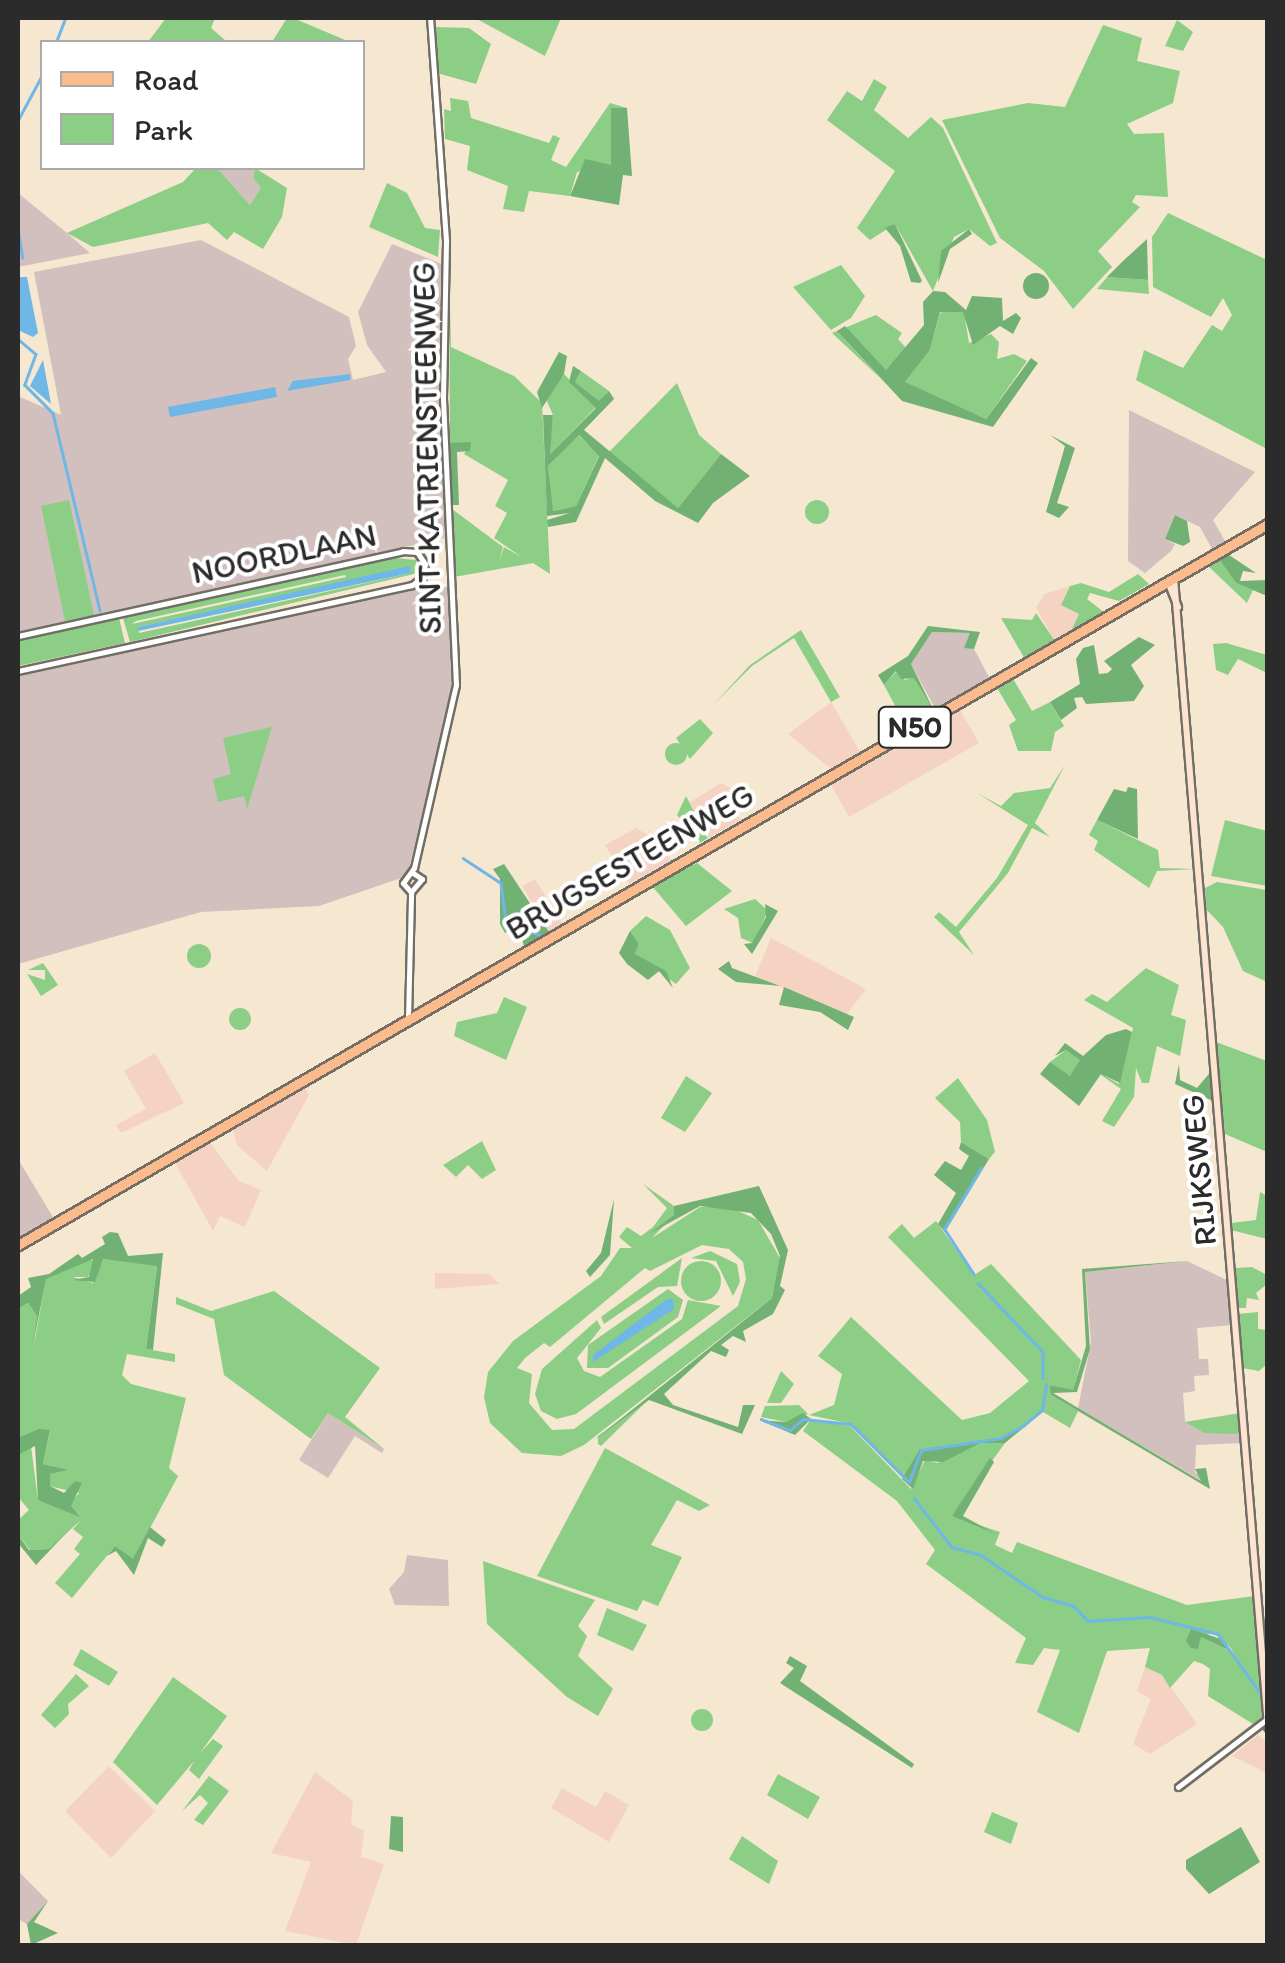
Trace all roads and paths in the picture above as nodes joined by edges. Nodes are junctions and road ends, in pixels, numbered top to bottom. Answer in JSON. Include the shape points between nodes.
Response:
{"nodes":[{"id":1,"x":430,"y":18,"type":"edge"},
{"id":2,"x":1268,"y":524,"type":"edge"},
{"id":3,"x":1171,"y":580,"type":"junction"},
{"id":4,"x":18,"y":636,"type":"edge"},
{"id":5,"x":18,"y":672,"type":"edge"},
{"id":6,"x":413,"y":872,"type":"junction"},
{"id":7,"x":411,"y":892,"type":"junction"},
{"id":8,"x":408,"y":1019,"type":"junction"},
{"id":9,"x":18,"y":1245,"type":"edge"},
{"id":10,"x":1266,"y":1696,"type":"edge"},
{"id":11,"x":1267,"y":1719,"type":"edge"},
{"id":12,"x":1268,"y":1727,"type":"edge"},
{"id":13,"x":1178,"y":1787,"type":"dead end"}],
"edges":[{"from":1,"to":6,"type":"street","name":"SINT-KATRIENSTEENWEG","via":[[446,240],[444,398],[456,685]]},
{"from":2,"to":3,"type":"main road","name":"BRUGSESTEENWEG","number":"N50"},
{"from":3,"to":8,"type":"main road","name":"BRUGSESTEENWEG","number":"N50"},
{"from":3,"to":10,"type":"main road","name":"RIJKSWEG","via":[[1179,608]]},
{"from":4,"to":5,"type":"street","name":"NOORDLAAN","via":[[402,551],[417,552],[425,564],[424,577],[412,585]]},
{"from":6,"to":7,"type":"street","name":"SINT-KATRIENSTEENWEG","via":[[403,883]]},
{"from":6,"to":7,"type":"street","via":[[422,879]]},
{"from":7,"to":8,"type":"street"},
{"from":8,"to":9,"type":"main road","name":"BRUGSESTEENWEG","number":"N50"},
{"from":10,"to":11,"type":"main road","name":"RIJKSWEG"},
{"from":11,"to":12,"type":"main road","name":"RIJKSWEG"},
{"from":11,"to":13,"type":"street"}]}
